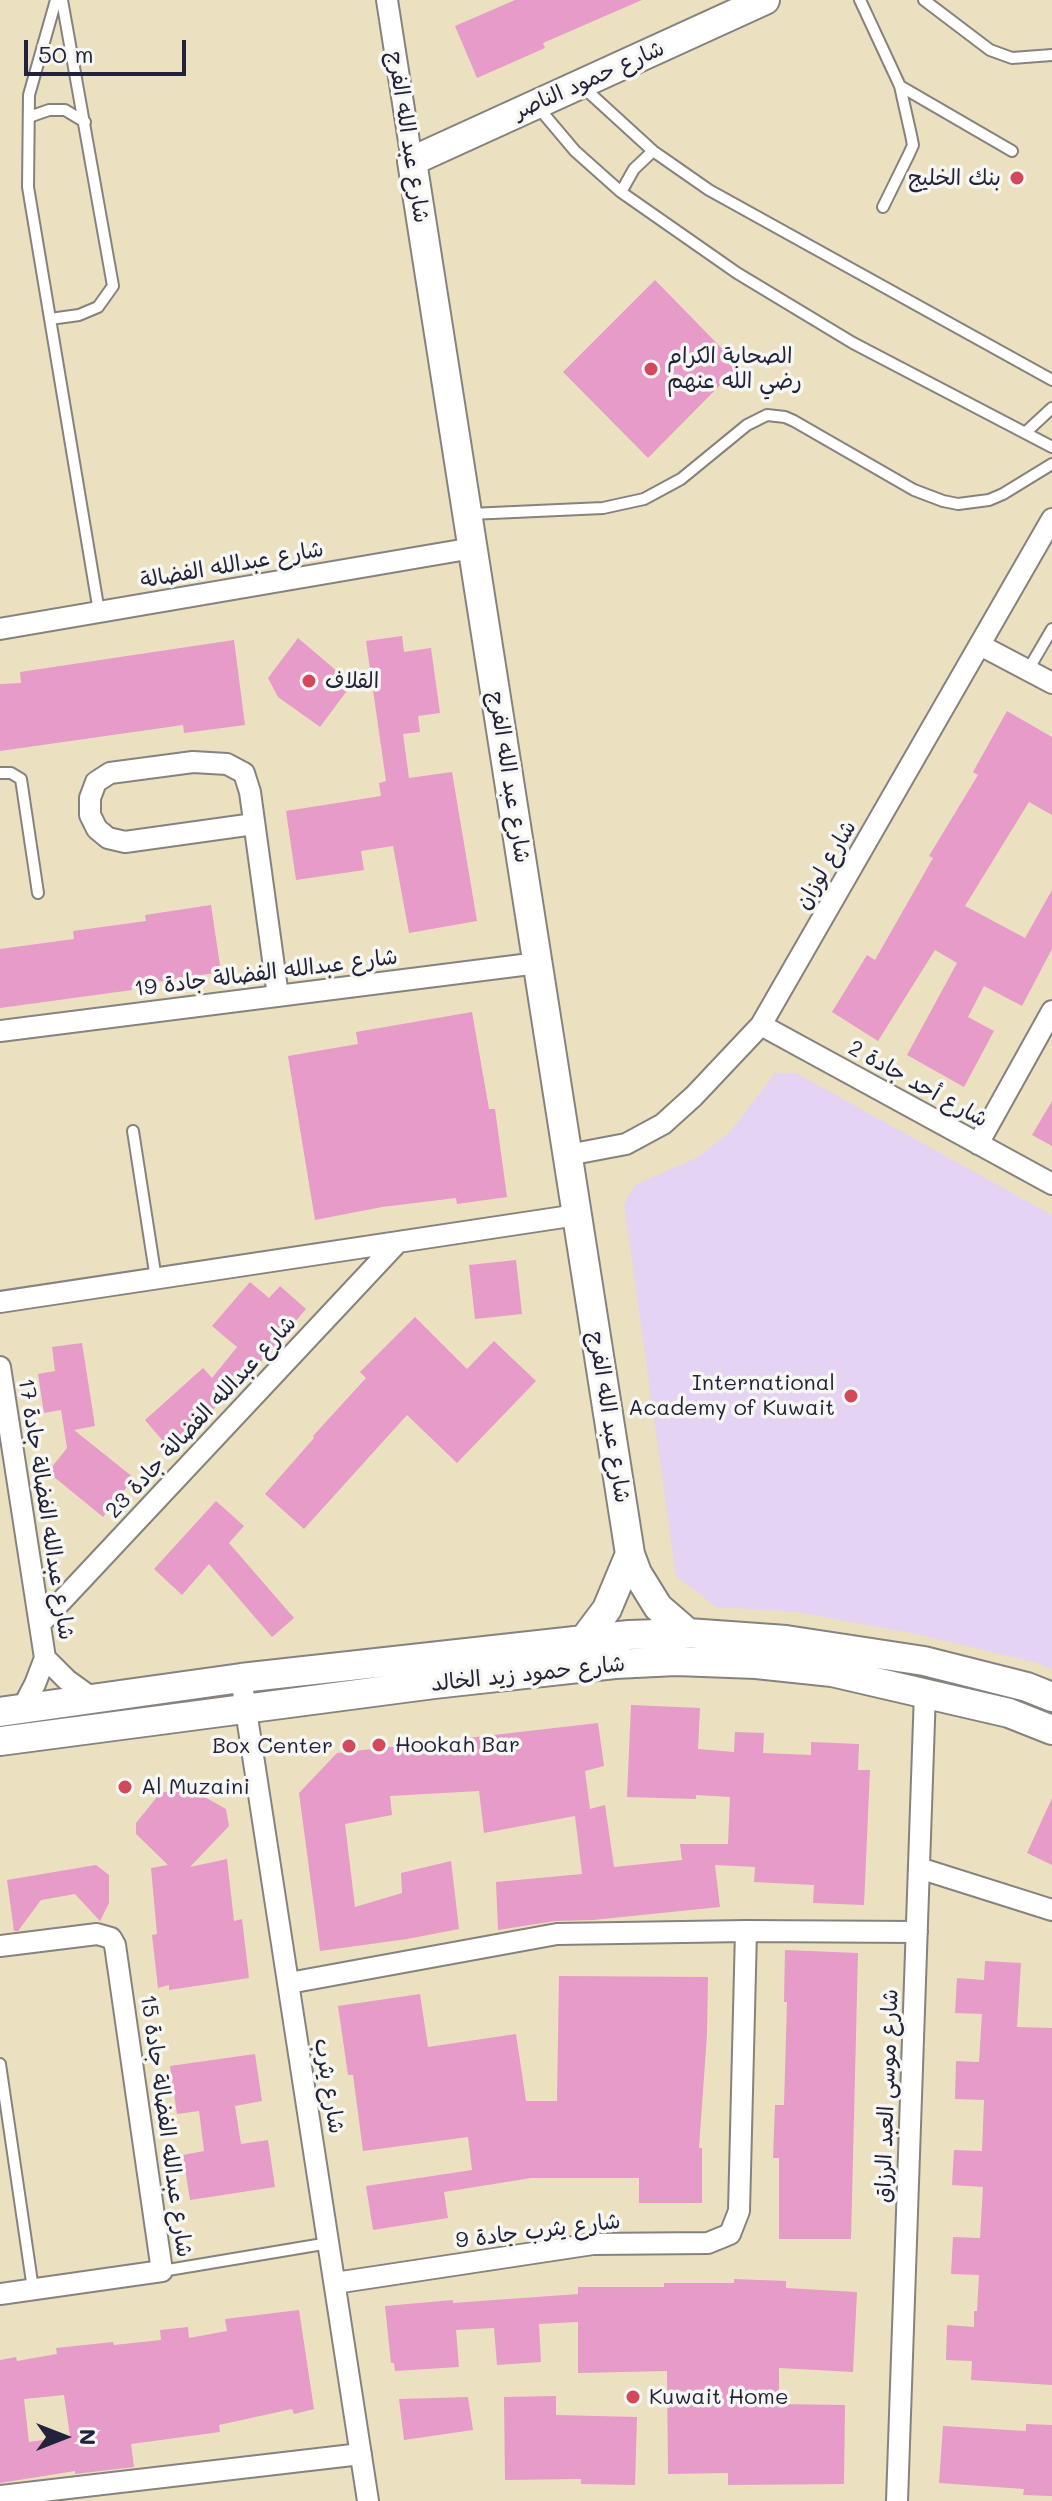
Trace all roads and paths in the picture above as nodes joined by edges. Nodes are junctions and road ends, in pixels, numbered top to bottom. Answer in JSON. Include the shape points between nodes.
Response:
{"nodes":[{"id":1,"x":56,"y":0,"type":"edge"},
{"id":2,"x":62,"y":0,"type":"edge"},
{"id":3,"x":387,"y":0,"type":"edge"},
{"id":4,"x":765,"y":0,"type":"edge"},
{"id":5,"x":860,"y":0,"type":"edge"},
{"id":6,"x":924,"y":0,"type":"edge"},
{"id":7,"x":1052,"y":55,"type":"edge"},
{"id":8,"x":580,"y":84,"type":"junction"},
{"id":9,"x":900,"y":86,"type":"junction"},
{"id":10,"x":536,"y":104,"type":"junction"},
{"id":11,"x":29,"y":117,"type":"junction"},
{"id":12,"x":85,"y":122,"type":"junction"},
{"id":13,"x":653,"y":151,"type":"junction"},
{"id":14,"x":1012,"y":151,"type":"dead end"},
{"id":15,"x":412,"y":161,"type":"junction"},
{"id":16,"x":621,"y":192,"type":"junction"},
{"id":17,"x":883,"y":207,"type":"dead end"},
{"id":18,"x":50,"y":319,"type":"junction"},
{"id":19,"x":1052,"y":380,"type":"edge"},
{"id":20,"x":1052,"y":408,"type":"edge"},
{"id":21,"x":1025,"y":433,"type":"junction"},
{"id":22,"x":1052,"y":447,"type":"edge"},
{"id":23,"x":1052,"y":464,"type":"edge"},
{"id":24,"x":468,"y":515,"type":"junction"},
{"id":25,"x":1052,"y":519,"type":"edge"},
{"id":26,"x":473,"y":548,"type":"junction"},
{"id":27,"x":99,"y":612,"type":"junction"},
{"id":28,"x":0,"y":629,"type":"edge"},
{"id":29,"x":1052,"y":629,"type":"edge"},
{"id":30,"x":980,"y":645,"type":"junction"},
{"id":31,"x":1028,"y":670,"type":"junction"},
{"id":32,"x":1052,"y":683,"type":"edge"},
{"id":33,"x":0,"y":773,"type":"edge"},
{"id":34,"x":254,"y":824,"type":"junction"},
{"id":35,"x":38,"y":893,"type":"dead end"},
{"id":36,"x":538,"y":963,"type":"junction"},
{"id":37,"x":278,"y":996,"type":"junction"},
{"id":38,"x":1052,"y":1011,"type":"edge"},
{"id":39,"x":761,"y":1025,"type":"junction"},
{"id":40,"x":0,"y":1031,"type":"edge"},
{"id":41,"x":133,"y":1131,"type":"dead end"},
{"id":42,"x":978,"y":1144,"type":"junction"},
{"id":43,"x":568,"y":1155,"type":"junction"},
{"id":44,"x":1052,"y":1184,"type":"edge"},
{"id":45,"x":577,"y":1215,"type":"junction"},
{"id":46,"x":398,"y":1242,"type":"junction"},
{"id":47,"x":156,"y":1279,"type":"junction"},
{"id":48,"x":0,"y":1302,"type":"edge"},
{"id":49,"x":0,"y":1367,"type":"edge"},
{"id":50,"x":630,"y":1554,"type":"junction"},
{"id":51,"x":40,"y":1624,"type":"junction"},
{"id":52,"x":688,"y":1633,"type":"junction"},
{"id":53,"x":583,"y":1641,"type":"junction"},
{"id":54,"x":45,"y":1658,"type":"junction"},
{"id":55,"x":241,"y":1678,"type":"junction"},
{"id":56,"x":925,"y":1692,"type":"junction"},
{"id":57,"x":1052,"y":1697,"type":"edge"},
{"id":58,"x":92,"y":1698,"type":"junction"},
{"id":59,"x":11,"y":1710,"type":"edge"},
{"id":60,"x":247,"y":1710,"type":"junction"},
{"id":61,"x":1052,"y":1730,"type":"edge"},
{"id":62,"x":0,"y":1741,"type":"edge"},
{"id":63,"x":919,"y":1868,"type":"junction"},
{"id":64,"x":1052,"y":1910,"type":"edge"},
{"id":65,"x":746,"y":1931,"type":"junction"},
{"id":66,"x":917,"y":1932,"type":"junction"},
{"id":67,"x":0,"y":1946,"type":"edge"},
{"id":68,"x":289,"y":1983,"type":"junction"},
{"id":69,"x":0,"y":2064,"type":"edge"},
{"id":70,"x":329,"y":2243,"type":"junction"},
{"id":71,"x":162,"y":2271,"type":"junction"},
{"id":72,"x":335,"y":2283,"type":"junction"},
{"id":73,"x":33,"y":2289,"type":"junction"},
{"id":74,"x":0,"y":2294,"type":"edge"},
{"id":75,"x":361,"y":2454,"type":"junction"},
{"id":76,"x":0,"y":2496,"type":"edge"},
{"id":77,"x":368,"y":2501,"type":"edge"},
{"id":78,"x":897,"y":2501,"type":"edge"}],
"edges":[{"from":1,"to":11,"type":"lane","via":[[29,95]]},
{"from":2,"to":12,"type":"lane"},
{"from":3,"to":15,"type":"street","name":"شارع عبد الله الفرج"},
{"from":4,"to":8,"type":"main road","name":"شارع حمود الناصر"},
{"from":5,"to":9,"type":"lane"},
{"from":6,"to":7,"type":"lane","via":[[990,50],[1012,58]]},
{"from":8,"to":10,"type":"main road","name":"شارع حمود الناصر"},
{"from":8,"to":13,"type":"lane"},
{"from":9,"to":14,"type":"lane"},
{"from":9,"to":17,"type":"lane","via":[[913,145]]},
{"from":10,"to":15,"type":"main road","name":"شارع حمود الناصر"},
{"from":10,"to":16,"type":"lane","via":[[575,151]]},
{"from":11,"to":12,"type":"lane","via":[[65,110]]},
{"from":11,"to":18,"type":"lane","via":[[28,187]]},
{"from":12,"to":18,"type":"lane","via":[[113,286],[98,307]]},
{"from":13,"to":16,"type":"lane"},
{"from":13,"to":19,"type":"lane","via":[[741,209]]},
{"from":15,"to":24,"type":"main road","name":"شارع عبد الله الفرج"},
{"from":16,"to":21,"type":"lane","via":[[794,309]]},
{"from":18,"to":27,"type":"lane"},
{"from":20,"to":21,"type":"lane"},
{"from":21,"to":22,"type":"lane"},
{"from":23,"to":24,"type":"lane","via":[[989,500],[958,504],[914,490],[794,421],[767,415],[681,479],[644,499],[603,508]]},
{"from":24,"to":26,"type":"main road","name":"شارع عبد الله الفرج"},
{"from":25,"to":30,"type":"street","name":"شارع لوزان"},
{"from":26,"to":27,"type":"street","name":"شارع عبدالله الفضالة"},
{"from":26,"to":36,"type":"main road","name":"شارع عبد الله الفرج"},
{"from":27,"to":28,"type":"street","name":"شارع عبدالله الفضالة"},
{"from":29,"to":31,"type":"lane"},
{"from":30,"to":31,"type":"street"},
{"from":30,"to":39,"type":"street","name":"شارع لوزان"},
{"from":31,"to":32,"type":"street"},
{"from":33,"to":35,"type":"lane","via":[[21,779]]},
{"from":34,"to":34,"type":"street","via":[[244,773],[227,764],[193,762],[110,773],[96,782],[90,798],[97,829],[125,842]]},
{"from":34,"to":37,"type":"street"},
{"from":36,"to":37,"type":"street","name":"شارع عبدالله الفضالة جادة 19"},
{"from":36,"to":43,"type":"main road","name":"شارع عبد الله الفرج"},
{"from":37,"to":40,"type":"street","name":"شارع عبدالله الفضالة جادة 19"},
{"from":38,"to":42,"type":"street"},
{"from":39,"to":42,"type":"street","name":"شارع أحد جادة 2"},
{"from":39,"to":43,"type":"street","name":"شارع لوزان","via":[[663,1124],[626,1144]]},
{"from":41,"to":47,"type":"lane"},
{"from":42,"to":44,"type":"street","name":"شارع أحد جادة 2"},
{"from":43,"to":45,"type":"main road","name":"شارع عبد الله الفرج"},
{"from":45,"to":46,"type":"street"},
{"from":45,"to":50,"type":"main road","name":"شارع عبد الله الفرج"},
{"from":46,"to":47,"type":"street"},
{"from":46,"to":51,"type":"street","name":"شارع عبدالله الفضالة جادة 23"},
{"from":47,"to":48,"type":"street"},
{"from":49,"to":51,"type":"street","name":"شارع عبدالله الفضالة جادة 17"},
{"from":50,"to":52,"type":"main road","name":"شارع عبد الله الفرج","via":[[658,1607]]},
{"from":50,"to":53,"type":"main road","via":[[607,1609]]},
{"from":51,"to":54,"type":"street","name":"شارع عبدالله الفضالة جادة 17"},
{"from":52,"to":53,"type":"main road","name":"شارع حمود زيد الخالد"},
{"from":52,"to":57,"type":"main road","name":"شارع حمود زيد الخالد","via":[[786,1640],[924,1661]]},
{"from":53,"to":55,"type":"main road","name":"شارع حمود زيد الخالد"},
{"from":54,"to":58,"type":"street","name":"شارع عبدالله الفضالة جادة 17"},
{"from":54,"to":59,"type":"street","name":"شارع عبدالله الفضالة جادة 17","via":[[35,1684]]},
{"from":55,"to":58,"type":"main road","name":"شارع حمود زيد الخالد"},
{"from":55,"to":60,"type":"street","name":"شارع يثرب"},
{"from":56,"to":60,"type":"main road","name":"شارع حمود زيد الخالد","via":[[832,1672],[676,1661],[434,1684]]},
{"from":56,"to":61,"type":"main road","name":"شارع حمود زيد الخالد"},
{"from":56,"to":63,"type":"street","name":"شارع موسى العبد الرزاق"},
{"from":58,"to":59,"type":"main road","name":"شارع حمود زيد الخالد"},
{"from":60,"to":62,"type":"main road","name":"شارع حمود زيد الخالد"},
{"from":60,"to":68,"type":"street","name":"شارع يثرب"},
{"from":63,"to":64,"type":"street"},
{"from":63,"to":66,"type":"street","name":"شارع موسى العبد الرزاق"},
{"from":65,"to":66,"type":"street"},
{"from":65,"to":68,"type":"street","via":[[557,1934]]},
{"from":65,"to":72,"type":"street","name":"شارع يثرب جادة 9","via":[[739,2211],[730,2234],[708,2243],[593,2244]]},
{"from":66,"to":78,"type":"street","name":"شارع موسى العبد الرزاق"},
{"from":67,"to":71,"type":"street","name":"شارع عبدالله الفضالة جادة 15","via":[[97,1934],[115,1945]]},
{"from":68,"to":70,"type":"street","name":"شارع يثرب"},
{"from":69,"to":73,"type":"lane"},
{"from":70,"to":71,"type":"lane"},
{"from":70,"to":72,"type":"street","name":"شارع يثرب"},
{"from":71,"to":73,"type":"street","name":"شارع عبدالله الفضالة جادة 15"},
{"from":72,"to":75,"type":"street","name":"شارع يثرب"},
{"from":73,"to":74,"type":"street","name":"شارع عبدالله الفضالة جادة 15"},
{"from":75,"to":76,"type":"street"},
{"from":75,"to":77,"type":"street","name":"شارع يثرب"}]}
